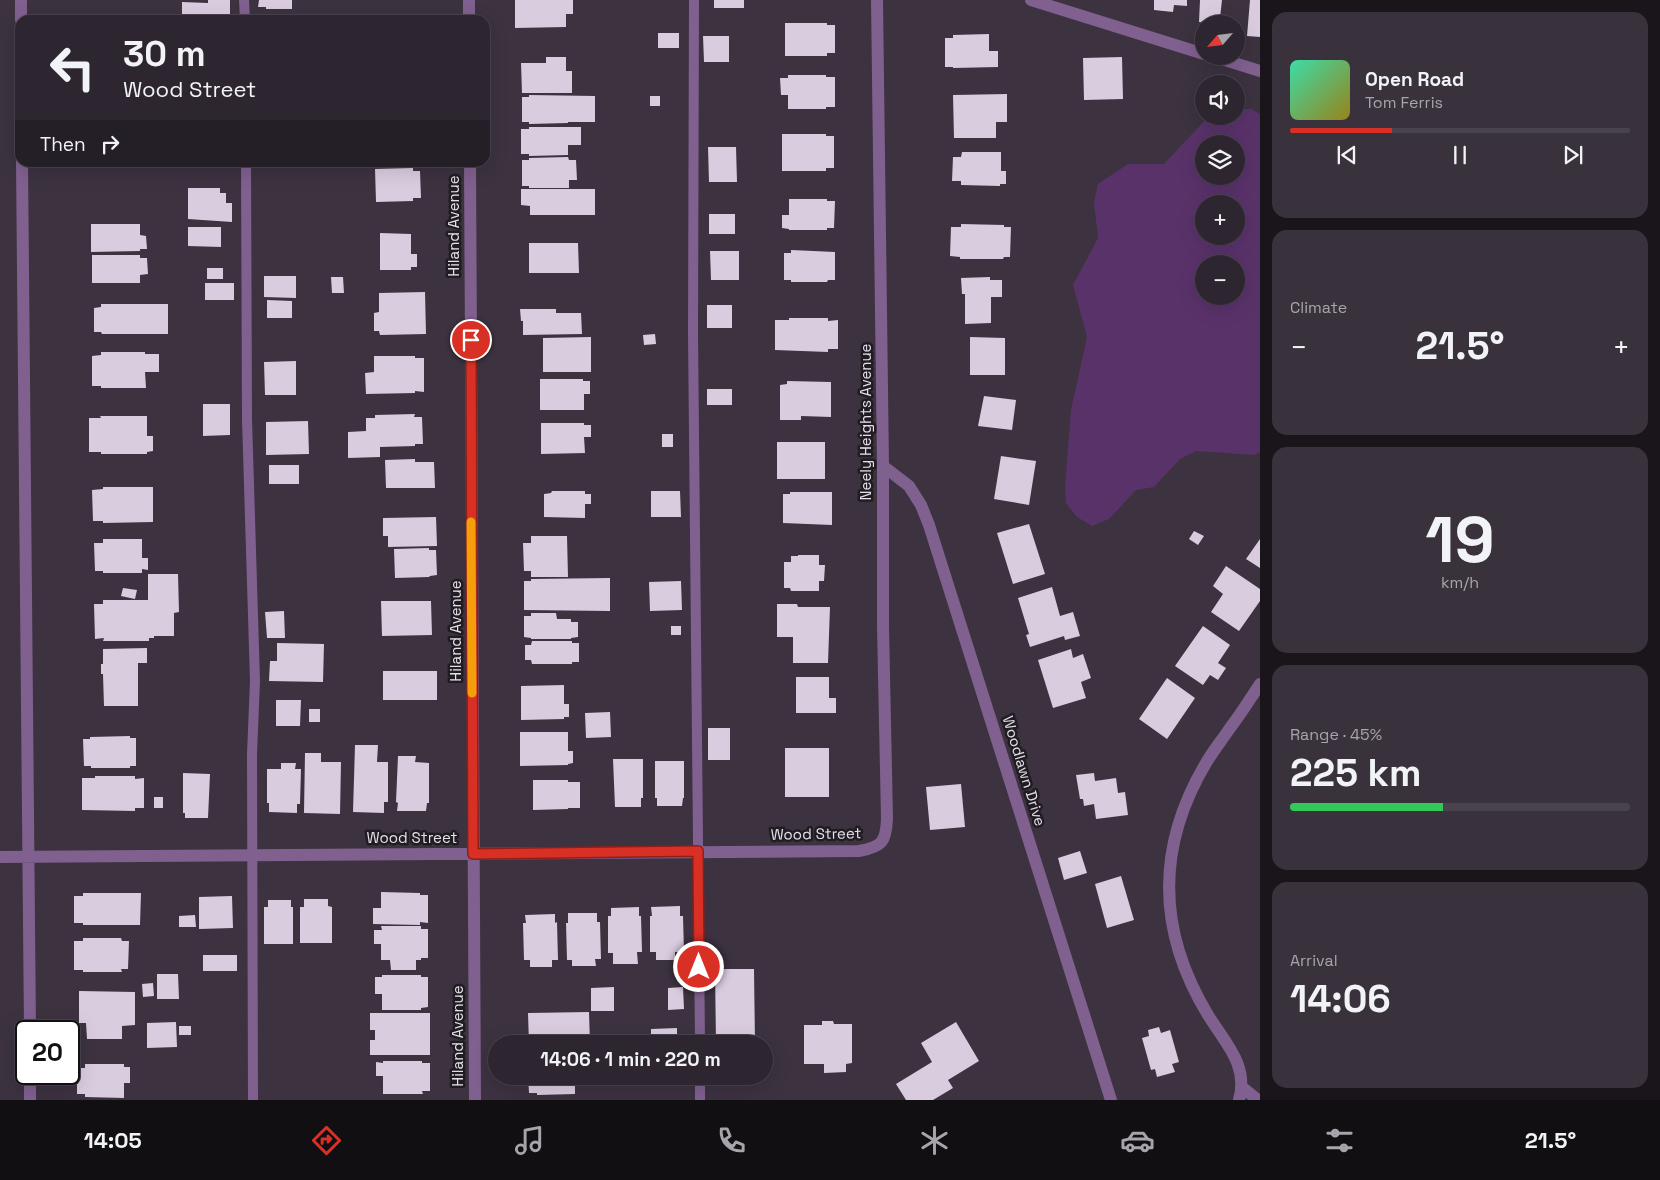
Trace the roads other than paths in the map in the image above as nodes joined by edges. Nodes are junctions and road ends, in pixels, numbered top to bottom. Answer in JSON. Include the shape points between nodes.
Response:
{"nodes":[{"id":1,"x":21,"y":0,"type":"edge"},
{"id":2,"x":244,"y":0,"type":"edge"},
{"id":3,"x":469,"y":0,"type":"edge"},
{"id":4,"x":694,"y":0,"type":"edge"},
{"id":5,"x":878,"y":0,"type":"edge"},
{"id":6,"x":1031,"y":0,"type":"edge"},
{"id":7,"x":21,"y":15,"type":"edge"},
{"id":8,"x":244,"y":15,"type":"edge"},
{"id":9,"x":469,"y":15,"type":"edge"},
{"id":10,"x":1195,"y":51,"type":"edge"},
{"id":11,"x":1241,"y":65,"type":"edge"},
{"id":12,"x":1260,"y":71,"type":"edge"},
{"id":13,"x":22,"y":167,"type":"edge"},
{"id":14,"x":246,"y":167,"type":"edge"},
{"id":15,"x":470,"y":167,"type":"edge"},
{"id":16,"x":883,"y":466,"type":"junction"},
{"id":17,"x":1260,"y":684,"type":"edge"},
{"id":18,"x":882,"y":843,"type":"joint"},
{"id":19,"x":698,"y":851,"type":"junction"},
{"id":20,"x":473,"y":854,"type":"junction"},
{"id":21,"x":252,"y":856,"type":"junction"},
{"id":22,"x":0,"y":857,"type":"edge"},
{"id":23,"x":29,"y":857,"type":"junction"},
{"id":24,"x":30,"y":1020,"type":"edge"},
{"id":25,"x":700,"y":1035,"type":"edge"},
{"id":26,"x":30,"y":1085,"type":"edge"},
{"id":27,"x":700,"y":1085,"type":"edge"},
{"id":28,"x":1241,"y":1094,"type":"edge"},
{"id":29,"x":30,"y":1100,"type":"edge"},
{"id":30,"x":253,"y":1100,"type":"edge"},
{"id":31,"x":475,"y":1100,"type":"edge"},
{"id":32,"x":700,"y":1100,"type":"edge"},
{"id":33,"x":1111,"y":1100,"type":"edge"},
{"id":34,"x":1258,"y":1100,"type":"edge"}],
"edges":[{"from":1,"to":7,"type":"street"},
{"from":2,"to":8,"type":"lane"},
{"from":3,"to":9,"type":"street"},
{"from":4,"to":19,"type":"lane","via":[[693,333]]},
{"from":5,"to":16,"type":"street","name":"Neely Heights Avenue"},
{"from":6,"to":10,"type":"street"},
{"from":11,"to":12,"type":"street"},
{"from":13,"to":23,"type":"street"},
{"from":14,"to":21,"type":"lane","via":[[247,420],[256,681]]},
{"from":15,"to":20,"type":"street","name":"Hiland Avenue"},
{"from":16,"to":18,"type":"street","name":"Neely Heights Avenue","via":[[887,819]]},
{"from":16,"to":33,"type":"street","name":"Woodlawn Drive","via":[[909,486],[929,525]]},
{"from":17,"to":28,"type":"street","via":[[1206,762],[1189,795],[1175,833],[1168,874],[1170,915],[1180,956],[1192,988],[1233,1052],[1241,1071]]},
{"from":18,"to":19,"type":"street","name":"Wood Street","via":[[859,851]]},
{"from":19,"to":20,"type":"street","name":"Wood Street"},
{"from":19,"to":25,"type":"lane"},
{"from":20,"to":21,"type":"street","name":"Wood Street"},
{"from":20,"to":31,"type":"street","name":"Hiland Avenue"},
{"from":21,"to":23,"type":"street","name":"Wood Street"},
{"from":21,"to":30,"type":"lane"},
{"from":22,"to":23,"type":"street","name":"Wood Street"},
{"from":23,"to":24,"type":"street"},
{"from":26,"to":29,"type":"street"},
{"from":27,"to":32,"type":"lane"},
{"from":28,"to":34,"type":"street"}]}
